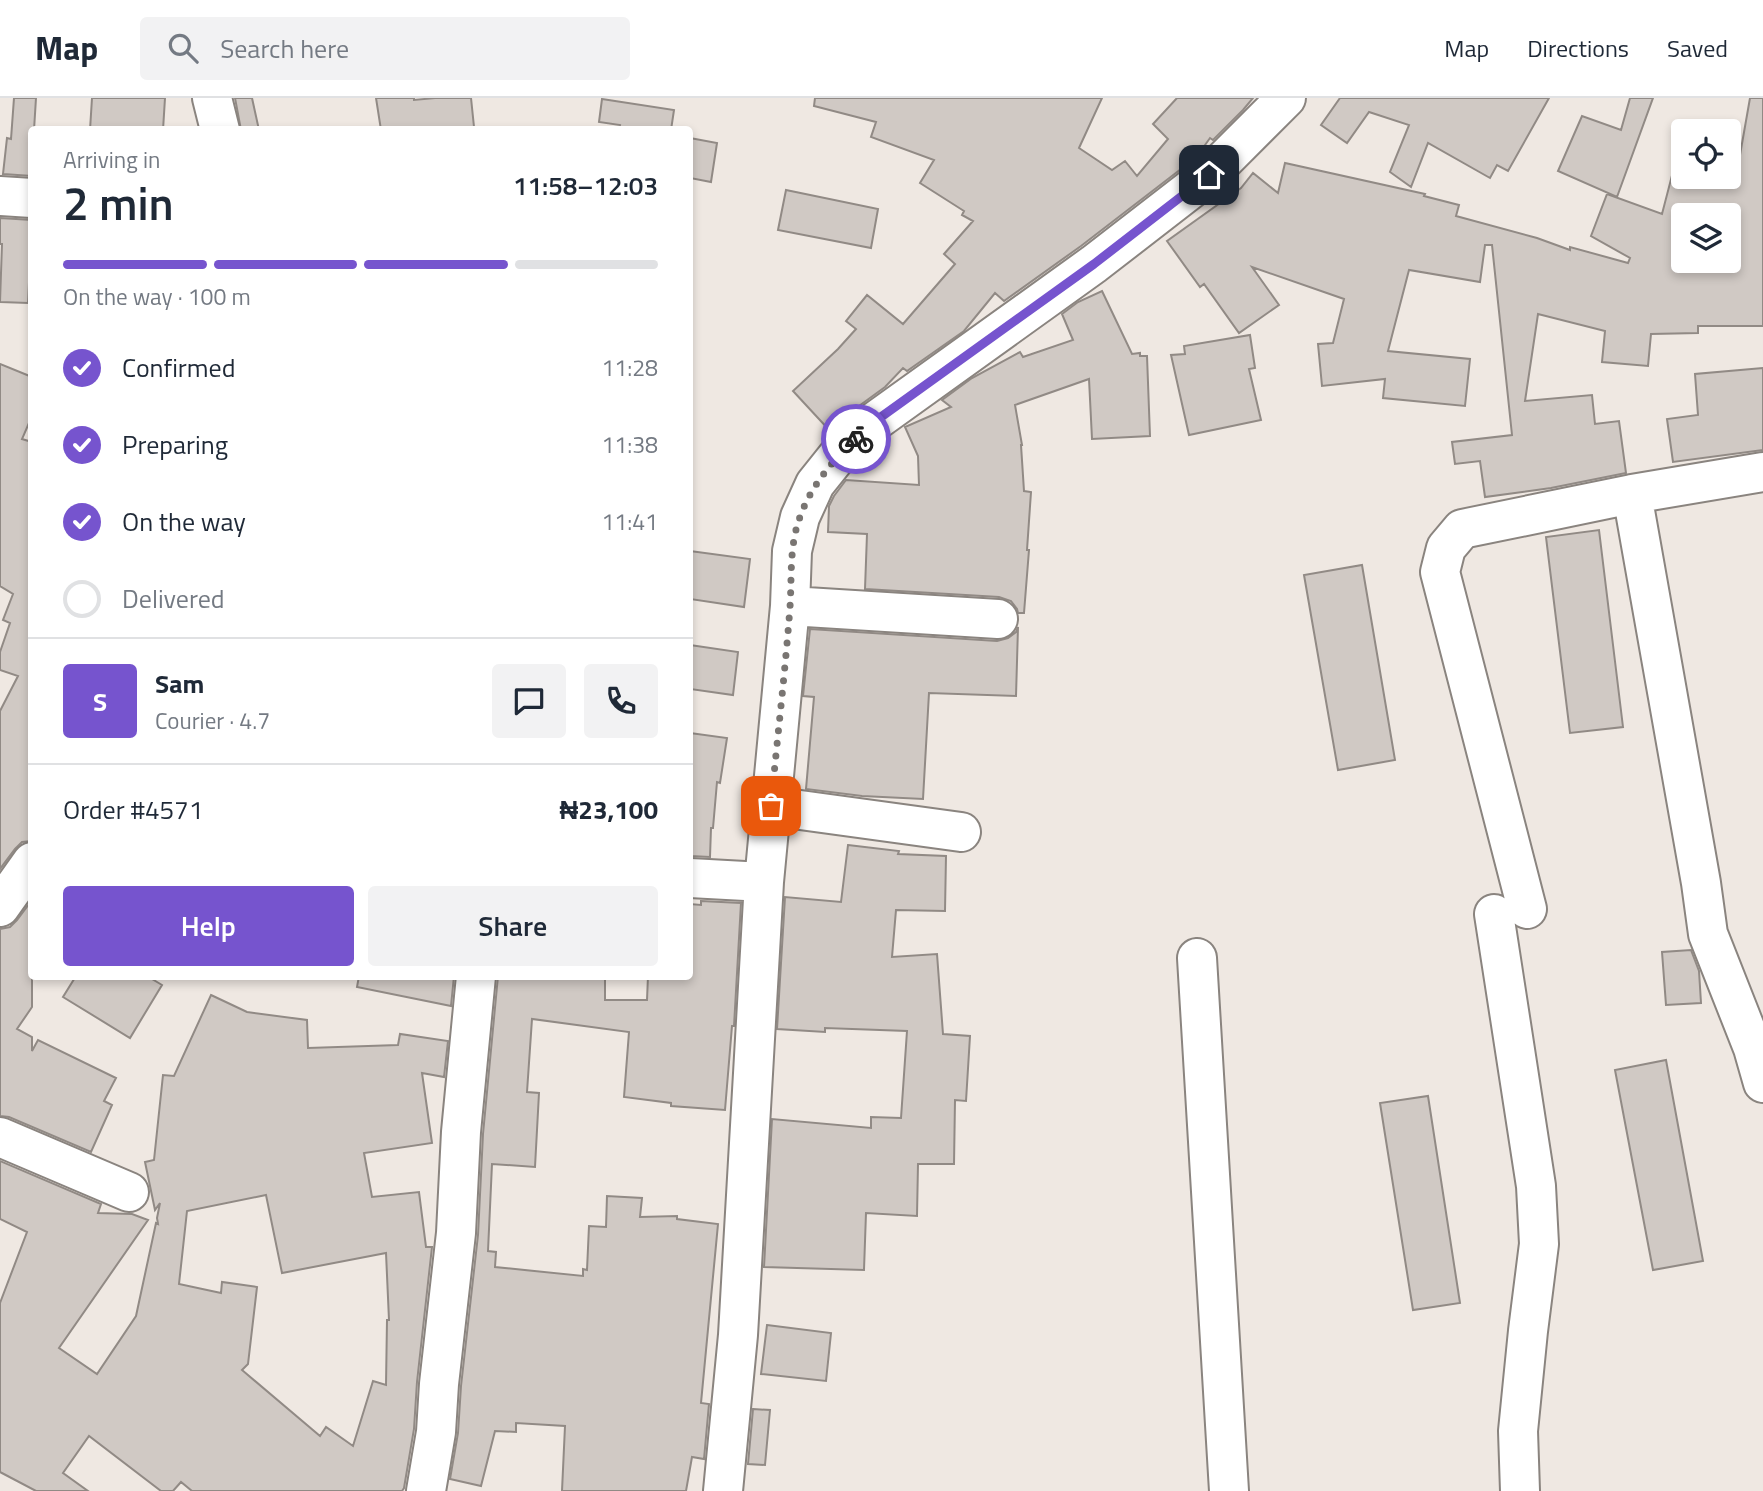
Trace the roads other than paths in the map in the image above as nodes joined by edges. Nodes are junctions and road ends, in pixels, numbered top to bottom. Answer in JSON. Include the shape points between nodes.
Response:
{"nodes":[{"id":1,"x":212,"y":98,"type":"edge"},
{"id":2,"x":1286,"y":98,"type":"edge"},
{"id":3,"x":218,"y":126,"type":"edge"},
{"id":4,"x":0,"y":196,"type":"edge"},
{"id":5,"x":28,"y":198,"type":"edge"},
{"id":6,"x":1763,"y":472,"type":"edge"},
{"id":7,"x":1632,"y":494,"type":"junction"},
{"id":8,"x":790,"y":606,"type":"junction"},
{"id":9,"x":998,"y":619,"type":"dead end"},
{"id":10,"x":771,"y":806,"type":"junction"},
{"id":11,"x":961,"y":832,"type":"dead end"},
{"id":12,"x":28,"y":868,"type":"edge"},
{"id":13,"x":693,"y":878,"type":"edge"},
{"id":14,"x":764,"y":882,"type":"junction"},
{"id":15,"x":0,"y":907,"type":"edge"},
{"id":16,"x":1197,"y":958,"type":"dead end"},
{"id":17,"x":476,"y":980,"type":"edge"},
{"id":18,"x":1763,"y":1083,"type":"edge"},
{"id":19,"x":0,"y":1136,"type":"edge"},
{"id":20,"x":128,"y":1192,"type":"dead end"},
{"id":21,"x":426,"y":1491,"type":"edge"},
{"id":22,"x":723,"y":1491,"type":"edge"},
{"id":23,"x":1229,"y":1491,"type":"edge"},
{"id":24,"x":1520,"y":1491,"type":"edge"}],
"edges":[{"from":1,"to":3,"type":"street"},
{"from":2,"to":8,"type":"street","via":[[1209,175],[874,422],[839,454],[816,484],[800,517],[792,551]]},
{"from":4,"to":5,"type":"street"},
{"from":6,"to":7,"type":"street"},
{"from":7,"to":18,"type":"street","via":[[1708,934]]},
{"from":7,"to":24,"type":"street","via":[[1462,529],[1446,548],[1440,572],[1511,912],[1536,1186],[1539,1244],[1518,1431]]},
{"from":8,"to":9,"type":"street"},
{"from":8,"to":10,"type":"street"},
{"from":10,"to":11,"type":"street"},
{"from":10,"to":14,"type":"street"},
{"from":12,"to":15,"type":"street"},
{"from":13,"to":14,"type":"street"},
{"from":14,"to":22,"type":"street","via":[[738,1335]]},
{"from":16,"to":23,"type":"street"},
{"from":17,"to":21,"type":"street","via":[[456,1233]]},
{"from":19,"to":20,"type":"street"}]}
